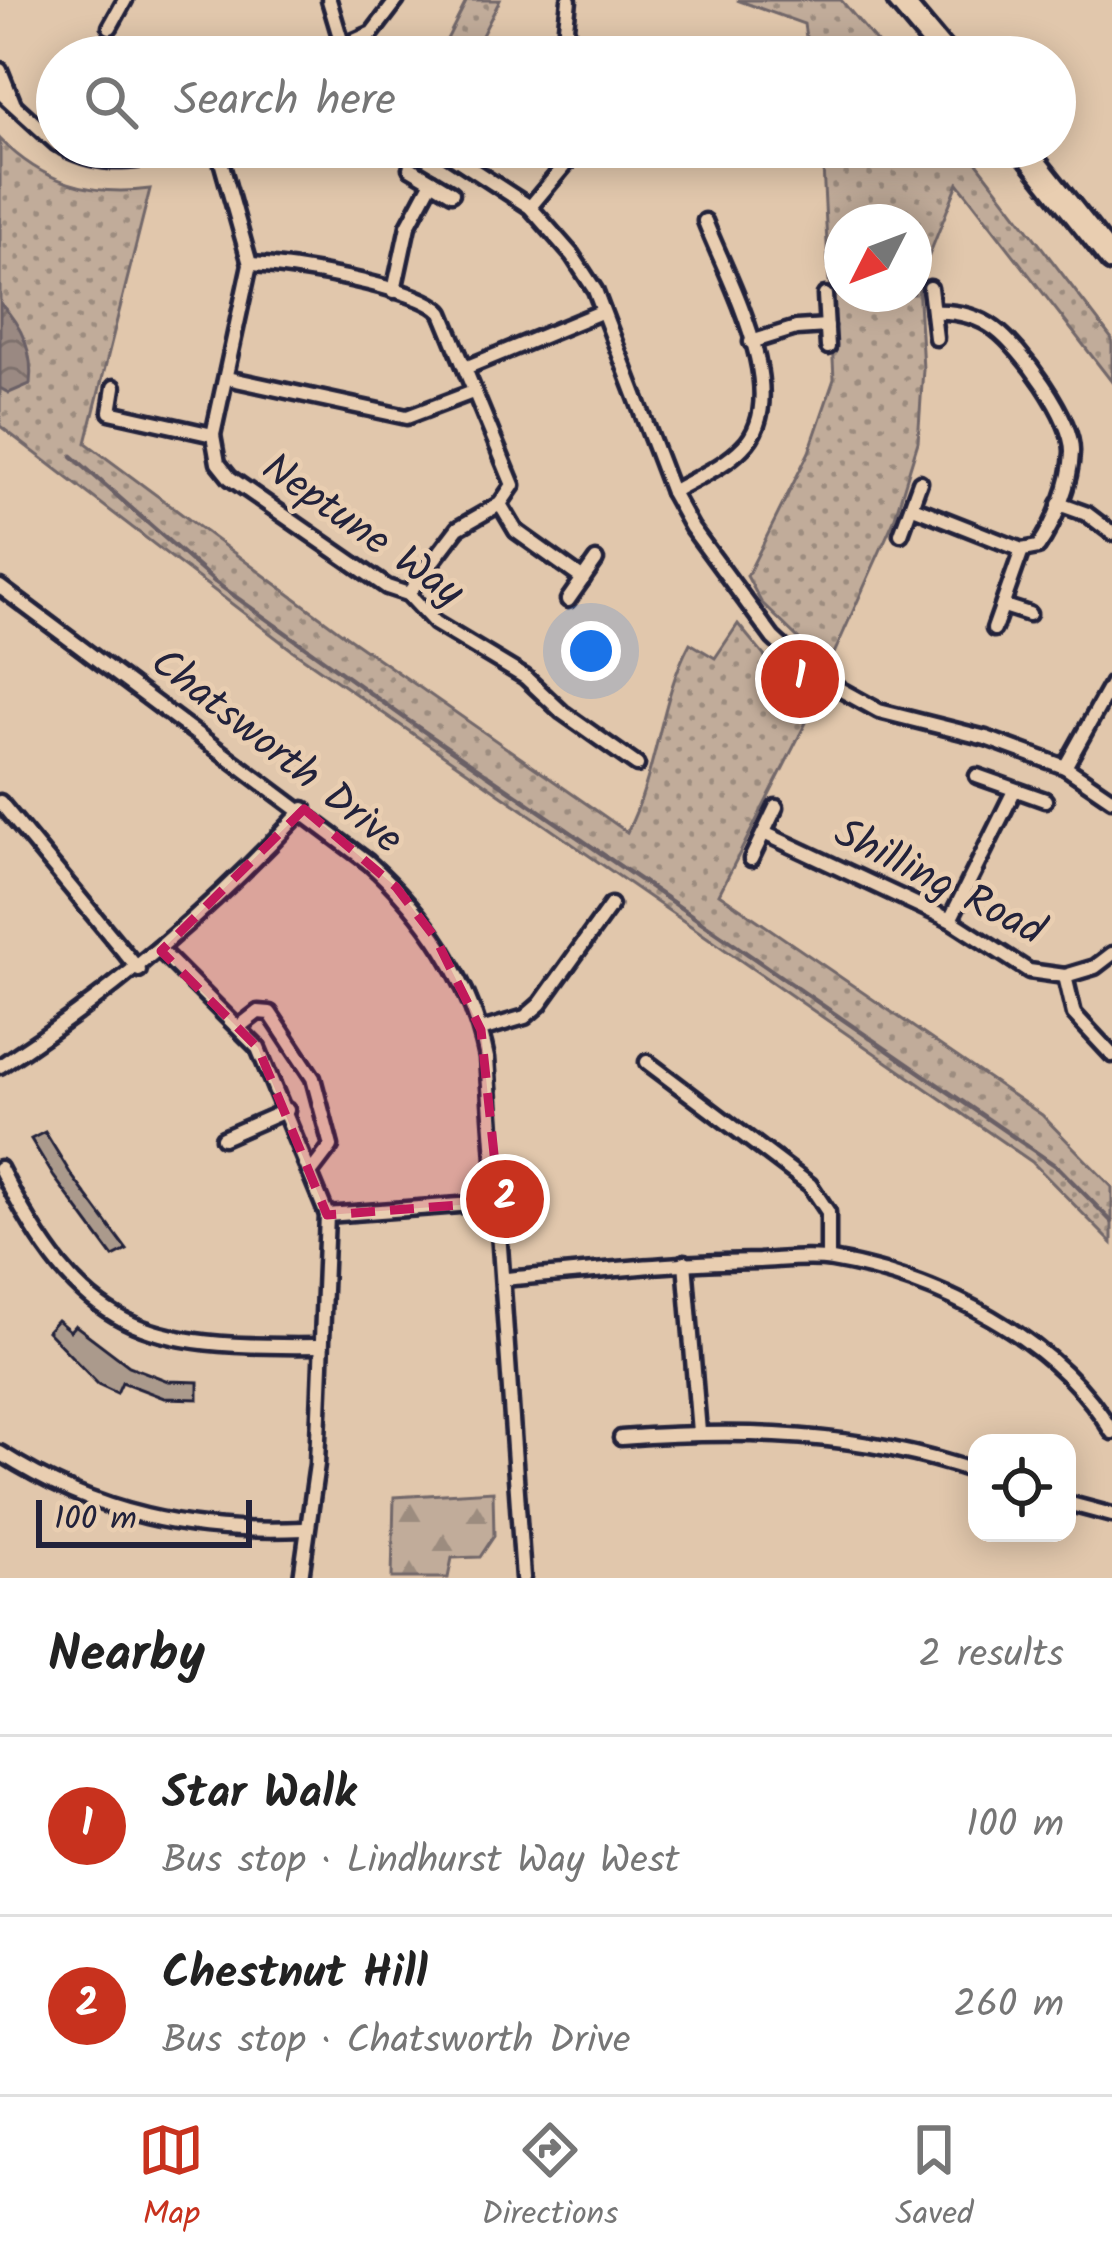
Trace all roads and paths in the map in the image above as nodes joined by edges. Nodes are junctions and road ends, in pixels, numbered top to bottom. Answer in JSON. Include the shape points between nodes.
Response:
{"nodes":[{"id":1,"x":125,"y":0,"type":"edge"},
{"id":2,"x":329,"y":0,"type":"edge"},
{"id":3,"x":397,"y":0,"type":"edge"},
{"id":4,"x":569,"y":0,"type":"edge"},
{"id":5,"x":899,"y":0,"type":"edge"},
{"id":6,"x":110,"y":27,"type":"dead end"},
{"id":7,"x":340,"y":36,"type":"edge"},
{"id":8,"x":368,"y":36,"type":"edge"},
{"id":9,"x":568,"y":36,"type":"edge"},
{"id":10,"x":929,"y":36,"type":"edge"},
{"id":11,"x":0,"y":70,"type":"edge"},
{"id":12,"x":0,"y":92,"type":"edge"},
{"id":13,"x":14,"y":103,"type":"junction"},
{"id":14,"x":36,"y":123,"type":"edge"},
{"id":15,"x":224,"y":168,"type":"edge"},
{"id":16,"x":410,"y":168,"type":"dead end"},
{"id":17,"x":470,"y":168,"type":"edge"},
{"id":18,"x":562,"y":168,"type":"edge"},
{"id":19,"x":1039,"y":168,"type":"edge"},
{"id":20,"x":432,"y":181,"type":"junction"},
{"id":21,"x":452,"y":193,"type":"dead end"},
{"id":22,"x":530,"y":207,"type":"junction"},
{"id":23,"x":705,"y":221,"type":"dead end"},
{"id":24,"x":1112,"y":260,"type":"edge"},
{"id":25,"x":250,"y":263,"type":"junction"},
{"id":26,"x":394,"y":291,"type":"junction"},
{"id":27,"x":932,"y":304,"type":"edge"},
{"id":28,"x":601,"y":311,"type":"junction"},
{"id":29,"x":826,"y":312,"type":"edge"},
{"id":30,"x":933,"y":312,"type":"junction"},
{"id":31,"x":827,"y":326,"type":"junction"},
{"id":32,"x":936,"y":338,"type":"dead end"},
{"id":33,"x":751,"y":342,"type":"junction"},
{"id":34,"x":828,"y":347,"type":"dead end"},
{"id":35,"x":465,"y":368,"type":"junction"},
{"id":36,"x":227,"y":378,"type":"junction"},
{"id":37,"x":114,"y":387,"type":"dead end"},
{"id":38,"x":472,"y":392,"type":"junction"},
{"id":39,"x":213,"y":435,"type":"junction"},
{"id":40,"x":920,"y":482,"type":"dead end"},
{"id":41,"x":672,"y":492,"type":"junction"},
{"id":42,"x":500,"y":504,"type":"junction"},
{"id":43,"x":1059,"y":504,"type":"junction"},
{"id":44,"x":913,"y":507,"type":"junction"},
{"id":45,"x":1112,"y":533,"type":"edge"},
{"id":46,"x":901,"y":534,"type":"dead end"},
{"id":47,"x":1022,"y":550,"type":"junction"},
{"id":48,"x":596,"y":560,"type":"dead end"},
{"id":49,"x":583,"y":579,"type":"junction"},
{"id":50,"x":0,"y":587,"type":"edge"},
{"id":51,"x":408,"y":594,"type":"junction"},
{"id":52,"x":568,"y":600,"type":"dead end"},
{"id":53,"x":1004,"y":606,"type":"junction"},
{"id":54,"x":1029,"y":614,"type":"dead end"},
{"id":55,"x":994,"y":629,"type":"dead end"},
{"id":56,"x":1112,"y":683,"type":"edge"},
{"id":57,"x":632,"y":736,"type":"dead end"},
{"id":58,"x":620,"y":752,"type":"junction"},
{"id":59,"x":637,"y":765,"type":"dead end"},
{"id":60,"x":1065,"y":767,"type":"junction"},
{"id":61,"x":977,"y":776,"type":"dead end"},
{"id":62,"x":1014,"y":791,"type":"junction"},
{"id":63,"x":1112,"y":799,"type":"edge"},
{"id":64,"x":1045,"y":800,"type":"dead end"},
{"id":65,"x":0,"y":802,"type":"edge"},
{"id":66,"x":776,"y":807,"type":"dead end"},
{"id":67,"x":304,"y":809,"type":"junction"},
{"id":68,"x":764,"y":833,"type":"junction"},
{"id":69,"x":751,"y":859,"type":"dead end"},
{"id":70,"x":611,"y":905,"type":"dead end"},
{"id":71,"x":950,"y":920,"type":"junction"},
{"id":72,"x":161,"y":951,"type":"junction"},
{"id":73,"x":1112,"y":954,"type":"edge"},
{"id":74,"x":139,"y":970,"type":"junction"},
{"id":75,"x":1065,"y":976,"type":"junction"},
{"id":76,"x":240,"y":1026,"type":"junction"},
{"id":77,"x":482,"y":1030,"type":"junction"},
{"id":78,"x":1112,"y":1055,"type":"edge"},
{"id":79,"x":646,"y":1062,"type":"dead end"},
{"id":80,"x":0,"y":1066,"type":"edge"},
{"id":81,"x":663,"y":1074,"type":"junction"},
{"id":82,"x":652,"y":1087,"type":"dead end"},
{"id":83,"x":287,"y":1110,"type":"junction"},
{"id":84,"x":223,"y":1138,"type":"dead end"},
{"id":85,"x":0,"y":1168,"type":"edge"},
{"id":86,"x":312,"y":1171,"type":"junction"},
{"id":87,"x":499,"y":1202,"type":"junction"},
{"id":88,"x":327,"y":1215,"type":"junction"},
{"id":89,"x":828,"y":1259,"type":"junction"},
{"id":90,"x":685,"y":1262,"type":"junction"},
{"id":91,"x":504,"y":1279,"type":"junction"},
{"id":92,"x":320,"y":1346,"type":"junction"},
{"id":93,"x":699,"y":1432,"type":"junction"},
{"id":94,"x":1112,"y":1432,"type":"edge"},
{"id":95,"x":621,"y":1438,"type":"dead end"},
{"id":96,"x":0,"y":1454,"type":"edge"},
{"id":97,"x":968,"y":1470,"type":"edge"},
{"id":98,"x":1076,"y":1505,"type":"edge"},
{"id":99,"x":1112,"y":1515,"type":"edge"},
{"id":100,"x":304,"y":1529,"type":"junction"},
{"id":101,"x":301,"y":1578,"type":"edge"},
{"id":102,"x":523,"y":1578,"type":"edge"}],
"edges":[{"from":1,"to":6,"type":"street"},
{"from":2,"to":7,"type":"street"},
{"from":3,"to":8,"type":"street"},
{"from":4,"to":9,"type":"street"},
{"from":5,"to":10,"type":"highway"},
{"from":11,"to":13,"type":"street"},
{"from":12,"to":13,"type":"street"},
{"from":13,"to":14,"type":"street"},
{"from":15,"to":25,"type":"street","name":"Neptune Way"},
{"from":16,"to":20,"type":"street"},
{"from":17,"to":22,"type":"street"},
{"from":18,"to":22,"type":"street"},
{"from":19,"to":24,"type":"highway"},
{"from":20,"to":21,"type":"street"},
{"from":20,"to":26,"type":"street","via":[[408,226]]},
{"from":22,"to":28,"type":"street","via":[[572,255]]},
{"from":23,"to":33,"type":"street"},
{"from":25,"to":26,"type":"street"},
{"from":25,"to":36,"type":"street","name":"Neptune Way"},
{"from":26,"to":35,"type":"street","via":[[435,304]]},
{"from":27,"to":30,"type":"street"},
{"from":28,"to":35,"type":"street"},
{"from":28,"to":41,"type":"street"},
{"from":29,"to":31,"type":"street"},
{"from":30,"to":32,"type":"street"},
{"from":30,"to":43,"type":"street","via":[[996,329],[1063,415],[1072,455]]},
{"from":31,"to":33,"type":"street"},
{"from":31,"to":34,"type":"street"},
{"from":33,"to":41,"type":"street","via":[[765,389],[762,420],[743,448]]},
{"from":35,"to":38,"type":"street"},
{"from":36,"to":38,"type":"street","via":[[406,417]]},
{"from":36,"to":39,"type":"street","name":"Neptune Way"},
{"from":37,"to":39,"type":"street","via":[[110,412]]},
{"from":38,"to":42,"type":"street","via":[[513,485]]},
{"from":39,"to":51,"type":"street","name":"Neptune Way","via":[[230,478]]},
{"from":40,"to":44,"type":"street"},
{"from":41,"to":60,"type":"street","via":[[756,618],[812,674],[905,722],[986,738]]},
{"from":42,"to":49,"type":"street","via":[[516,531]]},
{"from":42,"to":51,"type":"street","via":[[458,529]]},
{"from":43,"to":45,"type":"street"},
{"from":43,"to":47,"type":"street","via":[[1037,547]]},
{"from":44,"to":46,"type":"street"},
{"from":44,"to":47,"type":"street"},
{"from":47,"to":53,"type":"street"},
{"from":48,"to":49,"type":"street"},
{"from":49,"to":52,"type":"street"},
{"from":50,"to":67,"type":"street","name":"Chatsworth Drive"},
{"from":51,"to":58,"type":"street","name":"Neptune Way","via":[[435,623],[525,677]]},
{"from":53,"to":54,"type":"street"},
{"from":53,"to":55,"type":"street"},
{"from":56,"to":60,"type":"street"},
{"from":57,"to":58,"type":"street"},
{"from":58,"to":59,"type":"street","name":"Neptune Way"},
{"from":60,"to":63,"type":"street"},
{"from":61,"to":62,"type":"street"},
{"from":62,"to":64,"type":"street"},
{"from":62,"to":71,"type":"street"},
{"from":65,"to":74,"type":"street"},
{"from":66,"to":68,"type":"street"},
{"from":67,"to":72,"type":"street"},
{"from":67,"to":77,"type":"street","name":"Chatsworth Drive","via":[[416,911]]},
{"from":68,"to":69,"type":"street"},
{"from":68,"to":71,"type":"street","name":"Shilling Road"},
{"from":70,"to":77,"type":"street","via":[[540,1004]]},
{"from":71,"to":75,"type":"street","name":"Shilling Road","via":[[1029,970]]},
{"from":72,"to":74,"type":"street"},
{"from":72,"to":76,"type":"street"},
{"from":73,"to":75,"type":"street"},
{"from":74,"to":80,"type":"street"},
{"from":75,"to":78,"type":"street","name":"Shilling Road","via":[[1074,1014]]},
{"from":76,"to":83,"type":"street"},
{"from":76,"to":86,"type":"street","via":[[271,1012],[313,1078],[331,1146]]},
{"from":77,"to":87,"type":"street","name":"Chatsworth Drive"},
{"from":79,"to":81,"type":"street"},
{"from":81,"to":82,"type":"street"},
{"from":81,"to":89,"type":"street","via":[[819,1194],[828,1212]]},
{"from":83,"to":84,"type":"street"},
{"from":83,"to":86,"type":"street"},
{"from":85,"to":92,"type":"street","via":[[56,1260],[129,1326],[178,1343]]},
{"from":86,"to":88,"type":"street"},
{"from":87,"to":88,"type":"street"},
{"from":87,"to":91,"type":"street","name":"Chatsworth Drive"},
{"from":88,"to":92,"type":"street"},
{"from":89,"to":90,"type":"street"},
{"from":89,"to":94,"type":"street","via":[[885,1273],[1008,1327],[1068,1376]]},
{"from":90,"to":91,"type":"street"},
{"from":90,"to":93,"type":"street"},
{"from":91,"to":102,"type":"street","name":"Chatsworth Drive"},
{"from":92,"to":100,"type":"street","via":[[317,1464]]},
{"from":93,"to":95,"type":"street"},
{"from":93,"to":97,"type":"street","via":[[829,1437]]},
{"from":96,"to":100,"type":"street","via":[[90,1502],[222,1533]]},
{"from":98,"to":99,"type":"street"},
{"from":100,"to":101,"type":"street"}]}
